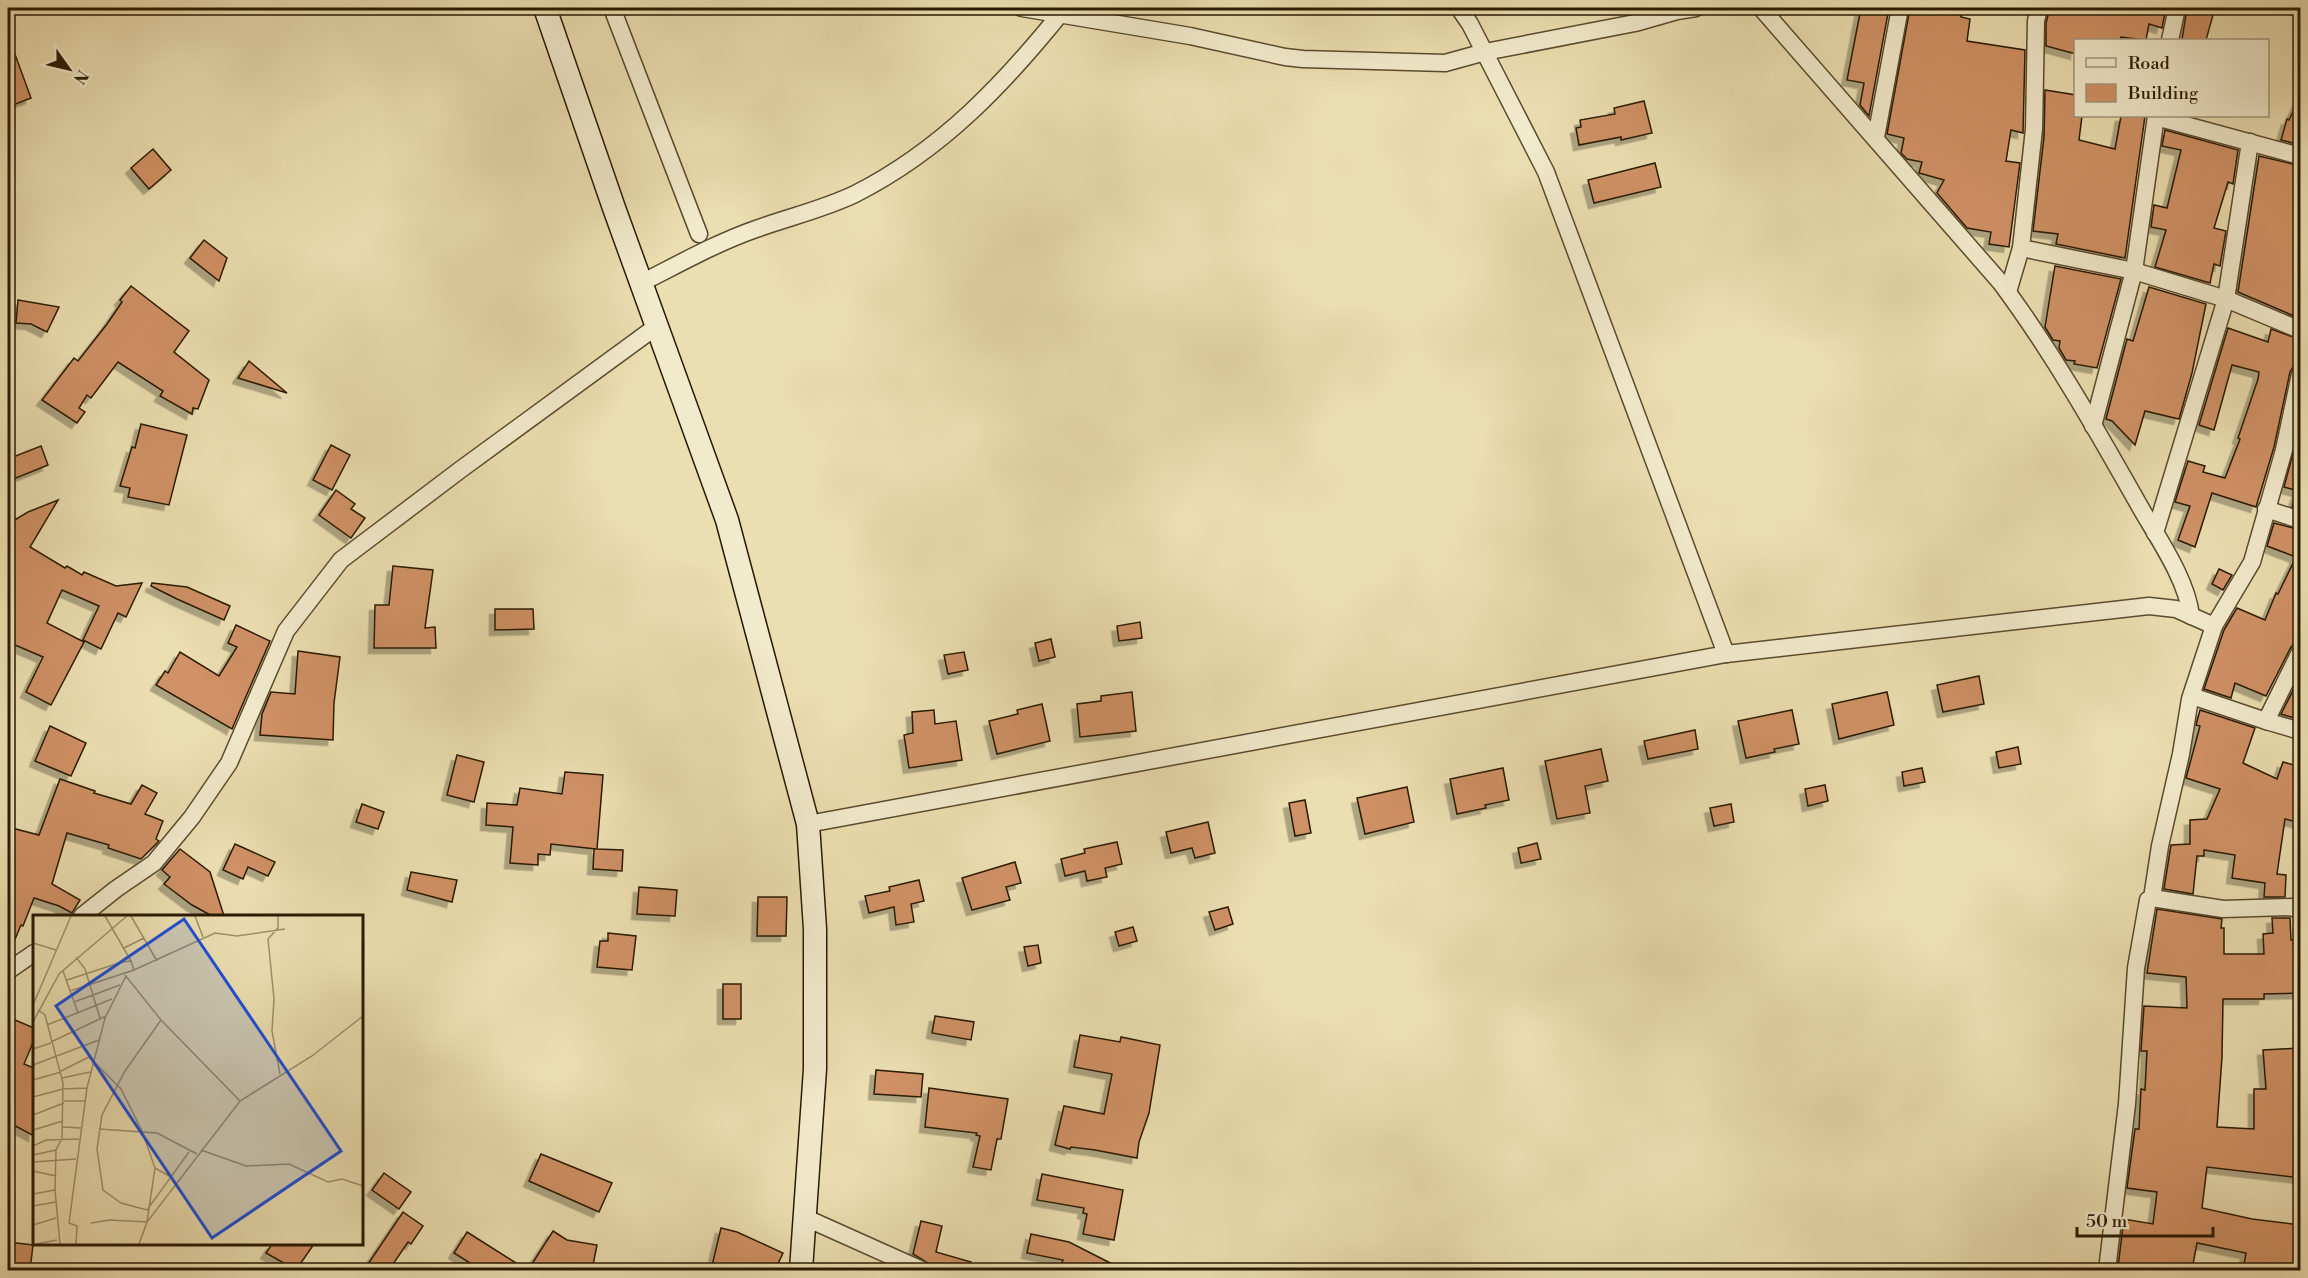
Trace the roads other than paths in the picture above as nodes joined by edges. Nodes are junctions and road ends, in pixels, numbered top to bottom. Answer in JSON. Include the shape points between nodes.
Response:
{"nodes":[{"id":1,"x":545,"y":8,"type":"edge"},
{"id":2,"x":612,"y":8,"type":"edge"},
{"id":3,"x":1022,"y":8,"type":"edge"},
{"id":4,"x":1459,"y":8,"type":"edge"},
{"id":5,"x":1696,"y":8,"type":"edge"},
{"id":6,"x":1761,"y":8,"type":"edge"},
{"id":7,"x":1900,"y":8,"type":"edge"},
{"id":8,"x":2038,"y":8,"type":"edge"},
{"id":9,"x":2177,"y":8,"type":"edge"},
{"id":10,"x":1063,"y":11,"type":"edge"},
{"id":11,"x":2170,"y":39,"type":"edge"},
{"id":12,"x":1485,"y":52,"type":"junction"},
{"id":13,"x":2156,"y":117,"type":"edge"},
{"id":14,"x":2160,"y":117,"type":"edge"},
{"id":15,"x":1876,"y":137,"type":"junction"},
{"id":16,"x":2250,"y":142,"type":"junction"},
{"id":17,"x":2301,"y":156,"type":"edge"},
{"id":18,"x":699,"y":234,"type":"dead end"},
{"id":19,"x":2021,"y":248,"type":"junction"},
{"id":20,"x":2134,"y":271,"type":"junction"},
{"id":21,"x":641,"y":284,"type":"junction"},
{"id":22,"x":2008,"y":292,"type":"junction"},
{"id":23,"x":2226,"y":299,"type":"junction"},
{"id":24,"x":657,"y":326,"type":"junction"},
{"id":25,"x":2301,"y":330,"type":"edge"},
{"id":26,"x":2301,"y":374,"type":"edge"},
{"id":27,"x":2093,"y":426,"type":"junction"},
{"id":28,"x":2266,"y":509,"type":"junction"},
{"id":29,"x":2301,"y":520,"type":"edge"},
{"id":30,"x":2155,"y":533,"type":"junction"},
{"id":31,"x":2191,"y":616,"type":"junction"},
{"id":32,"x":2214,"y":626,"type":"junction"},
{"id":33,"x":2301,"y":652,"type":"edge"},
{"id":34,"x":1726,"y":654,"type":"junction"},
{"id":35,"x":2192,"y":696,"type":"junction"},
{"id":36,"x":2266,"y":721,"type":"junction"},
{"id":37,"x":2301,"y":730,"type":"edge"},
{"id":38,"x":808,"y":824,"type":"junction"},
{"id":39,"x":2152,"y":898,"type":"junction"},
{"id":40,"x":2301,"y":911,"type":"edge"},
{"id":41,"x":83,"y":915,"type":"edge"},
{"id":42,"x":33,"y":953,"type":"edge"},
{"id":43,"x":8,"y":971,"type":"edge"},
{"id":44,"x":806,"y":1218,"type":"junction"},
{"id":45,"x":801,"y":1270,"type":"edge"},
{"id":46,"x":922,"y":1270,"type":"edge"},
{"id":47,"x":2107,"y":1270,"type":"edge"}],
"edges":[{"from":1,"to":21,"type":"street"},
{"from":2,"to":18,"type":"street"},
{"from":3,"to":10,"type":"street"},
{"from":4,"to":12,"type":"street"},
{"from":5,"to":12,"type":"street"},
{"from":6,"to":15,"type":"street"},
{"from":7,"to":15,"type":"street"},
{"from":8,"to":19,"type":"street","via":[[2034,129]]},
{"from":9,"to":11,"type":"street"},
{"from":10,"to":12,"type":"street","via":[[1303,59],[1445,63]]},
{"from":10,"to":21,"type":"street","via":[[1011,74],[919,156],[854,194],[710,248]]},
{"from":12,"to":34,"type":"street","via":[[1546,172]]},
{"from":13,"to":20,"type":"street"},
{"from":14,"to":16,"type":"street"},
{"from":15,"to":22,"type":"street"},
{"from":16,"to":17,"type":"street"},
{"from":16,"to":23,"type":"street"},
{"from":19,"to":20,"type":"street"},
{"from":19,"to":22,"type":"street"},
{"from":20,"to":23,"type":"street"},
{"from":20,"to":27,"type":"street"},
{"from":21,"to":24,"type":"street"},
{"from":22,"to":27,"type":"street"},
{"from":23,"to":25,"type":"street"},
{"from":23,"to":30,"type":"street"},
{"from":24,"to":38,"type":"street","via":[[727,520]]},
{"from":24,"to":41,"type":"street","via":[[341,560],[286,631],[229,763],[192,818],[154,863]]},
{"from":26,"to":28,"type":"street"},
{"from":27,"to":30,"type":"street"},
{"from":28,"to":29,"type":"street"},
{"from":28,"to":32,"type":"street","via":[[2252,562]]},
{"from":30,"to":31,"type":"street","via":[[2185,590]]},
{"from":31,"to":32,"type":"street"},
{"from":31,"to":34,"type":"street","via":[[2176,609],[2149,606]]},
{"from":32,"to":35,"type":"street"},
{"from":33,"to":36,"type":"street"},
{"from":34,"to":38,"type":"street"},
{"from":35,"to":36,"type":"street"},
{"from":35,"to":39,"type":"street"},
{"from":36,"to":37,"type":"street"},
{"from":38,"to":44,"type":"street","via":[[815,928],[814,1069]]},
{"from":39,"to":40,"type":"street","via":[[2223,909],[2292,907]]},
{"from":39,"to":47,"type":"street","via":[[2148,900],[2136,968],[2127,1104]]},
{"from":42,"to":43,"type":"street"},
{"from":44,"to":45,"type":"street"},
{"from":44,"to":46,"type":"street"}]}
